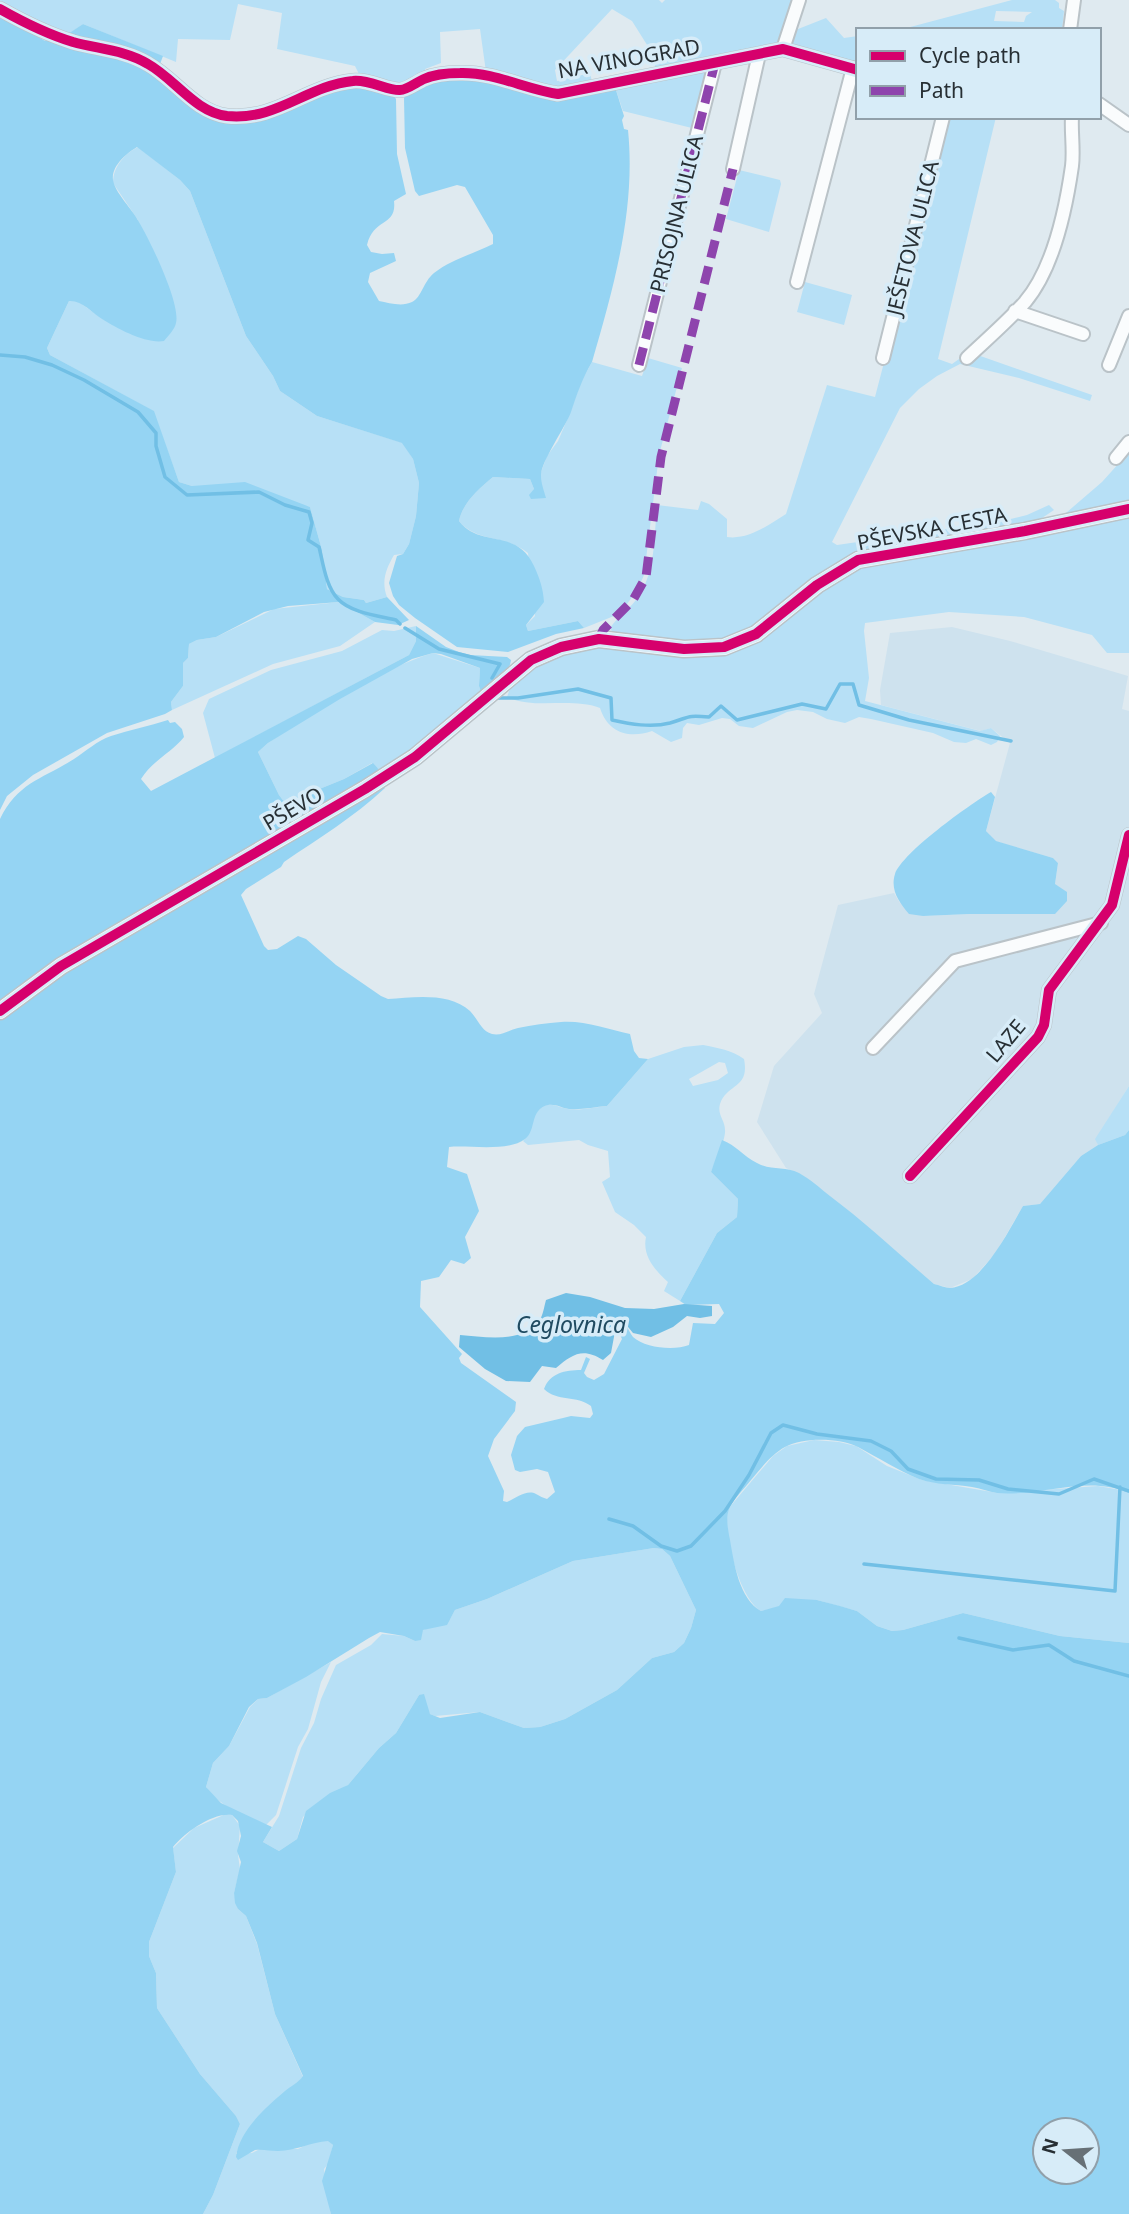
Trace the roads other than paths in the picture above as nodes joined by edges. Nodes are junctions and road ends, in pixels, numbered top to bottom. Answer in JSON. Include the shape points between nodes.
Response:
{"nodes":[{"id":1,"x":799,"y":0,"type":"edge"},
{"id":2,"x":1074,"y":0,"type":"edge"},
{"id":3,"x":0,"y":9,"type":"edge"},
{"id":4,"x":1070,"y":28,"type":"edge"},
{"id":5,"x":783,"y":50,"type":"junction"},
{"id":6,"x":759,"y":54,"type":"junction"},
{"id":7,"x":715,"y":63,"type":"junction"},
{"id":8,"x":855,"y":69,"type":"edge"},
{"id":9,"x":1101,"y":105,"type":"edge"},
{"id":10,"x":943,"y":119,"type":"edge"},
{"id":11,"x":1072,"y":119,"type":"edge"},
{"id":12,"x":1129,"y":125,"type":"edge"},
{"id":13,"x":733,"y":169,"type":"dead end"},
{"id":14,"x":797,"y":282,"type":"dead end"},
{"id":15,"x":1015,"y":311,"type":"junction"},
{"id":16,"x":1129,"y":316,"type":"edge"},
{"id":17,"x":1083,"y":334,"type":"dead end"},
{"id":18,"x":883,"y":358,"type":"dead end"},
{"id":19,"x":967,"y":358,"type":"dead end"},
{"id":20,"x":639,"y":365,"type":"dead end"},
{"id":21,"x":1109,"y":365,"type":"dead end"},
{"id":22,"x":1129,"y":442,"type":"edge"},
{"id":23,"x":1116,"y":458,"type":"dead end"},
{"id":24,"x":1129,"y":509,"type":"edge"},
{"id":25,"x":599,"y":639,"type":"joint"},
{"id":26,"x":1129,"y":835,"type":"edge"},
{"id":27,"x":1101,"y":923,"type":"junction"},
{"id":28,"x":0,"y":1011,"type":"edge"},
{"id":29,"x":873,"y":1048,"type":"dead end"},
{"id":30,"x":910,"y":1176,"type":"dead end"}],
"edges":[{"from":1,"to":5,"type":"street"},
{"from":2,"to":4,"type":"street"},
{"from":3,"to":7,"type":"street","name":"NA VINOGRAD","via":[[43,31],[146,62],[200,104],[228,116],[269,113],[309,92],[354,81],[400,90],[427,78],[463,73],[495,76],[558,94]]},
{"from":5,"to":6,"type":"street","name":"NA VINOGRAD"},
{"from":5,"to":8,"type":"street"},
{"from":6,"to":7,"type":"street","name":"NA VINOGRAD"},
{"from":6,"to":13,"type":"street"},
{"from":7,"to":20,"type":"street","name":"PRISOJNA ULICA"},
{"from":8,"to":14,"type":"street"},
{"from":9,"to":12,"type":"street"},
{"from":10,"to":18,"type":"street","name":"JEŠETOVA ULICA"},
{"from":11,"to":15,"type":"street","via":[[1072,163],[1055,242],[1040,280]]},
{"from":15,"to":17,"type":"street"},
{"from":15,"to":19,"type":"street"},
{"from":16,"to":21,"type":"street"},
{"from":22,"to":23,"type":"street"},
{"from":24,"to":25,"type":"street","name":"PŠEVSKA CESTA","via":[[858,560],[817,585],[756,634],[724,646],[684,649]]},
{"from":25,"to":28,"type":"street","name":"PŠEVO","via":[[531,660],[415,757],[61,966]]},
{"from":26,"to":27,"type":"street","name":"LAZE","via":[[1112,905]]},
{"from":27,"to":29,"type":"street","via":[[956,961]]},
{"from":27,"to":30,"type":"street","name":"LAZE","via":[[1049,990],[1038,1037]]}]}
